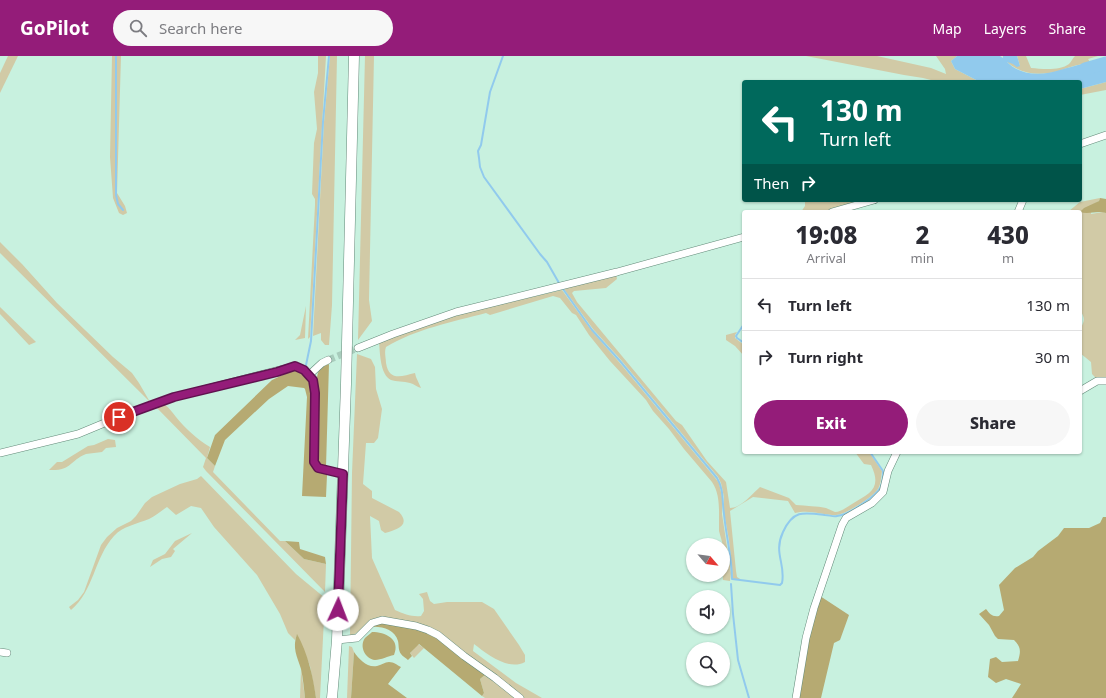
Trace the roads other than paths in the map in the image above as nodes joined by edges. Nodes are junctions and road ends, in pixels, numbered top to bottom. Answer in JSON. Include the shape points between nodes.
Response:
{"nodes":[{"id":1,"x":354,"y":56,"type":"edge"},
{"id":2,"x":1106,"y":134,"type":"edge"},
{"id":3,"x":1082,"y":143,"type":"edge"},
{"id":4,"x":867,"y":202,"type":"edge"},
{"id":5,"x":839,"y":210,"type":"edge"},
{"id":6,"x":742,"y":238,"type":"edge"},
{"id":7,"x":358,"y":348,"type":"tunnel mouth"},
{"id":8,"x":328,"y":360,"type":"tunnel mouth"},
{"id":9,"x":309,"y":375,"type":"junction"},
{"id":10,"x":1106,"y":381,"type":"edge"},
{"id":11,"x":1082,"y":390,"type":"edge"},
{"id":12,"x":0,"y":454,"type":"edge"},
{"id":13,"x":897,"y":454,"type":"edge"},
{"id":14,"x":343,"y":474,"type":"junction"},
{"id":15,"x":337,"y":640,"type":"junction"},
{"id":16,"x":332,"y":698,"type":"edge"},
{"id":17,"x":520,"y":698,"type":"edge"},
{"id":18,"x":796,"y":698,"type":"edge"}],
"edges":[{"from":1,"to":14,"type":"highway"},
{"from":2,"to":3,"type":"street"},
{"from":4,"to":5,"type":"street"},
{"from":6,"to":7,"type":"street","via":[[456,312]]},
{"from":8,"to":9,"type":"street"},
{"from":9,"to":12,"type":"street","via":[[295,366],[286,368],[174,397],[78,434]]},
{"from":9,"to":14,"type":"street","via":[[313,380],[315,393],[314,462],[318,468]]},
{"from":10,"to":11,"type":"street","via":[[1097,381]]},
{"from":13,"to":18,"type":"street","via":[[888,471],[883,492],[872,503],[846,518],[842,525],[806,638]]},
{"from":14,"to":15,"type":"highway"},
{"from":15,"to":16,"type":"highway"},
{"from":15,"to":17,"type":"street","via":[[357,638],[372,623],[382,620],[416,626],[438,635]]}]}
